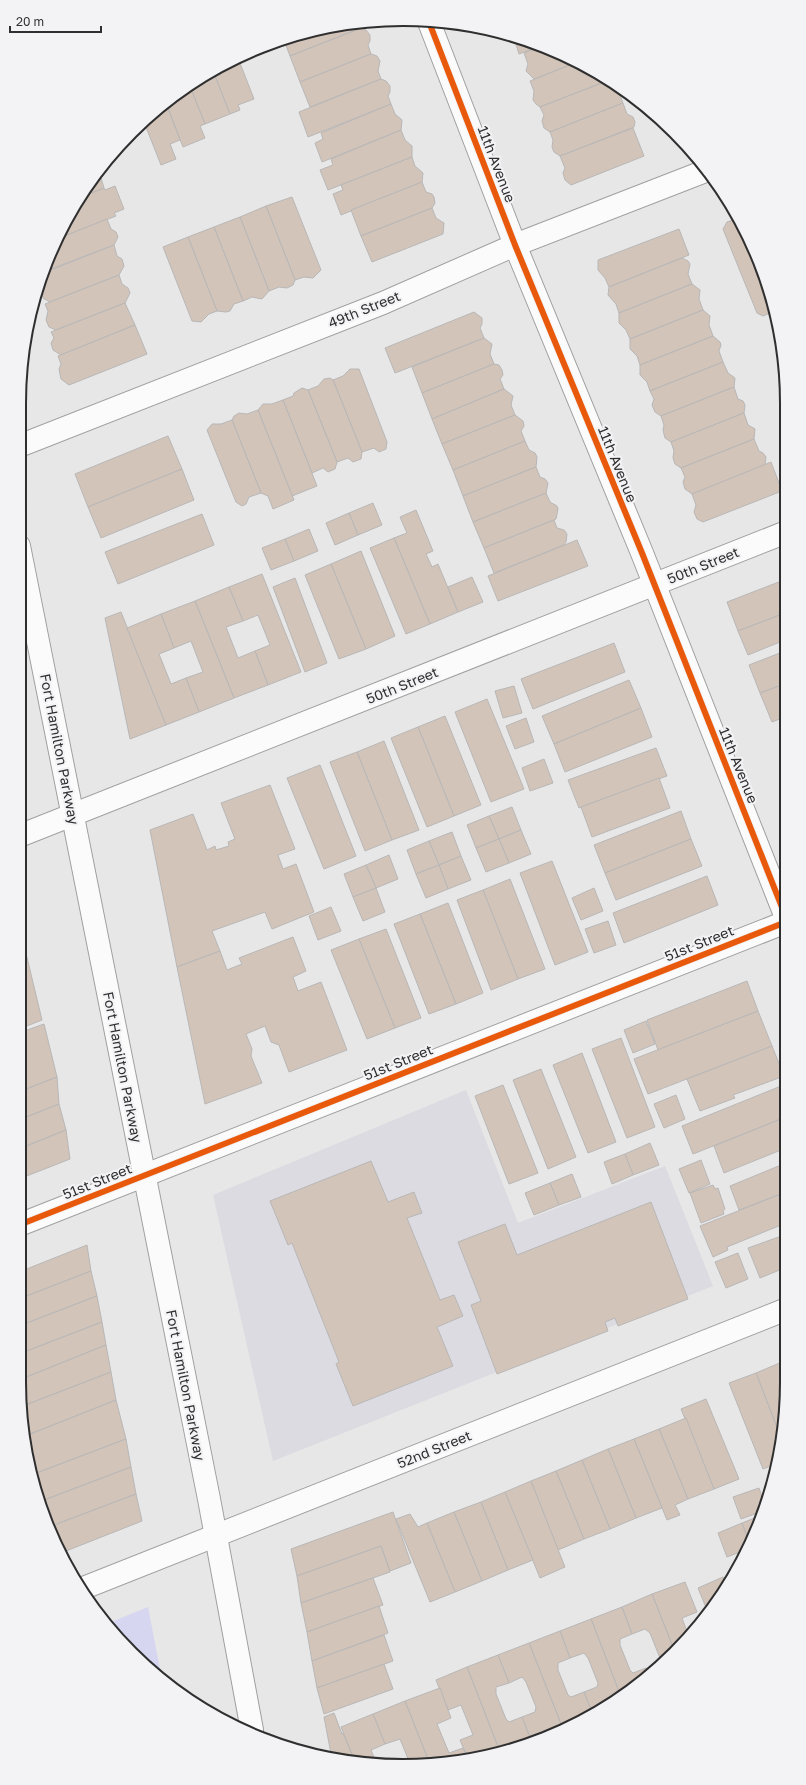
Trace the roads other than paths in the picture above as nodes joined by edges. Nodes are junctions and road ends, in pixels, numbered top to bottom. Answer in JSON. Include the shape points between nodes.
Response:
{"nodes":[{"id":1,"x":431,"y":27,"type":"edge"},
{"id":2,"x":702,"y":172,"type":"edge"},
{"id":3,"x":515,"y":245,"type":"junction"},
{"id":4,"x":26,"y":443,"type":"edge"},
{"id":5,"x":780,"y":535,"type":"edge"},
{"id":6,"x":26,"y":581,"type":"edge"},
{"id":7,"x":654,"y":584,"type":"junction"},
{"id":8,"x":73,"y":815,"type":"junction"},
{"id":9,"x":26,"y":833,"type":"edge"},
{"id":10,"x":780,"y":900,"type":"edge"},
{"id":11,"x":780,"y":924,"type":"edge"},
{"id":12,"x":144,"y":1176,"type":"junction"},
{"id":13,"x":26,"y":1222,"type":"edge"},
{"id":14,"x":780,"y":1312,"type":"edge"},
{"id":15,"x":216,"y":1536,"type":"junction"},
{"id":16,"x":87,"y":1587,"type":"edge"},
{"id":17,"x":251,"y":1727,"type":"edge"}],
"edges":[{"from":1,"to":3,"type":"street","name":"11th Avenue"},
{"from":2,"to":3,"type":"street","name":"49th Street"},
{"from":3,"to":4,"type":"street","name":"49th Street","via":[[375,306]]},
{"from":3,"to":7,"type":"street","name":"11th Avenue"},
{"from":5,"to":7,"type":"street","name":"50th Street"},
{"from":6,"to":8,"type":"street","name":"Fort Hamilton Parkway"},
{"from":7,"to":8,"type":"street","name":"50th Street"},
{"from":7,"to":10,"type":"street","name":"11th Avenue"},
{"from":8,"to":9,"type":"street","name":"50th Street"},
{"from":8,"to":12,"type":"street","name":"Fort Hamilton Parkway"},
{"from":11,"to":12,"type":"street","name":"51st Street"},
{"from":12,"to":13,"type":"street","name":"51st Street"},
{"from":12,"to":15,"type":"street","name":"Fort Hamilton Parkway"},
{"from":14,"to":15,"type":"street","name":"52nd Street"},
{"from":15,"to":16,"type":"street","name":"52nd Street"},
{"from":15,"to":17,"type":"street","name":"Fort Hamilton Parkway"}]}
